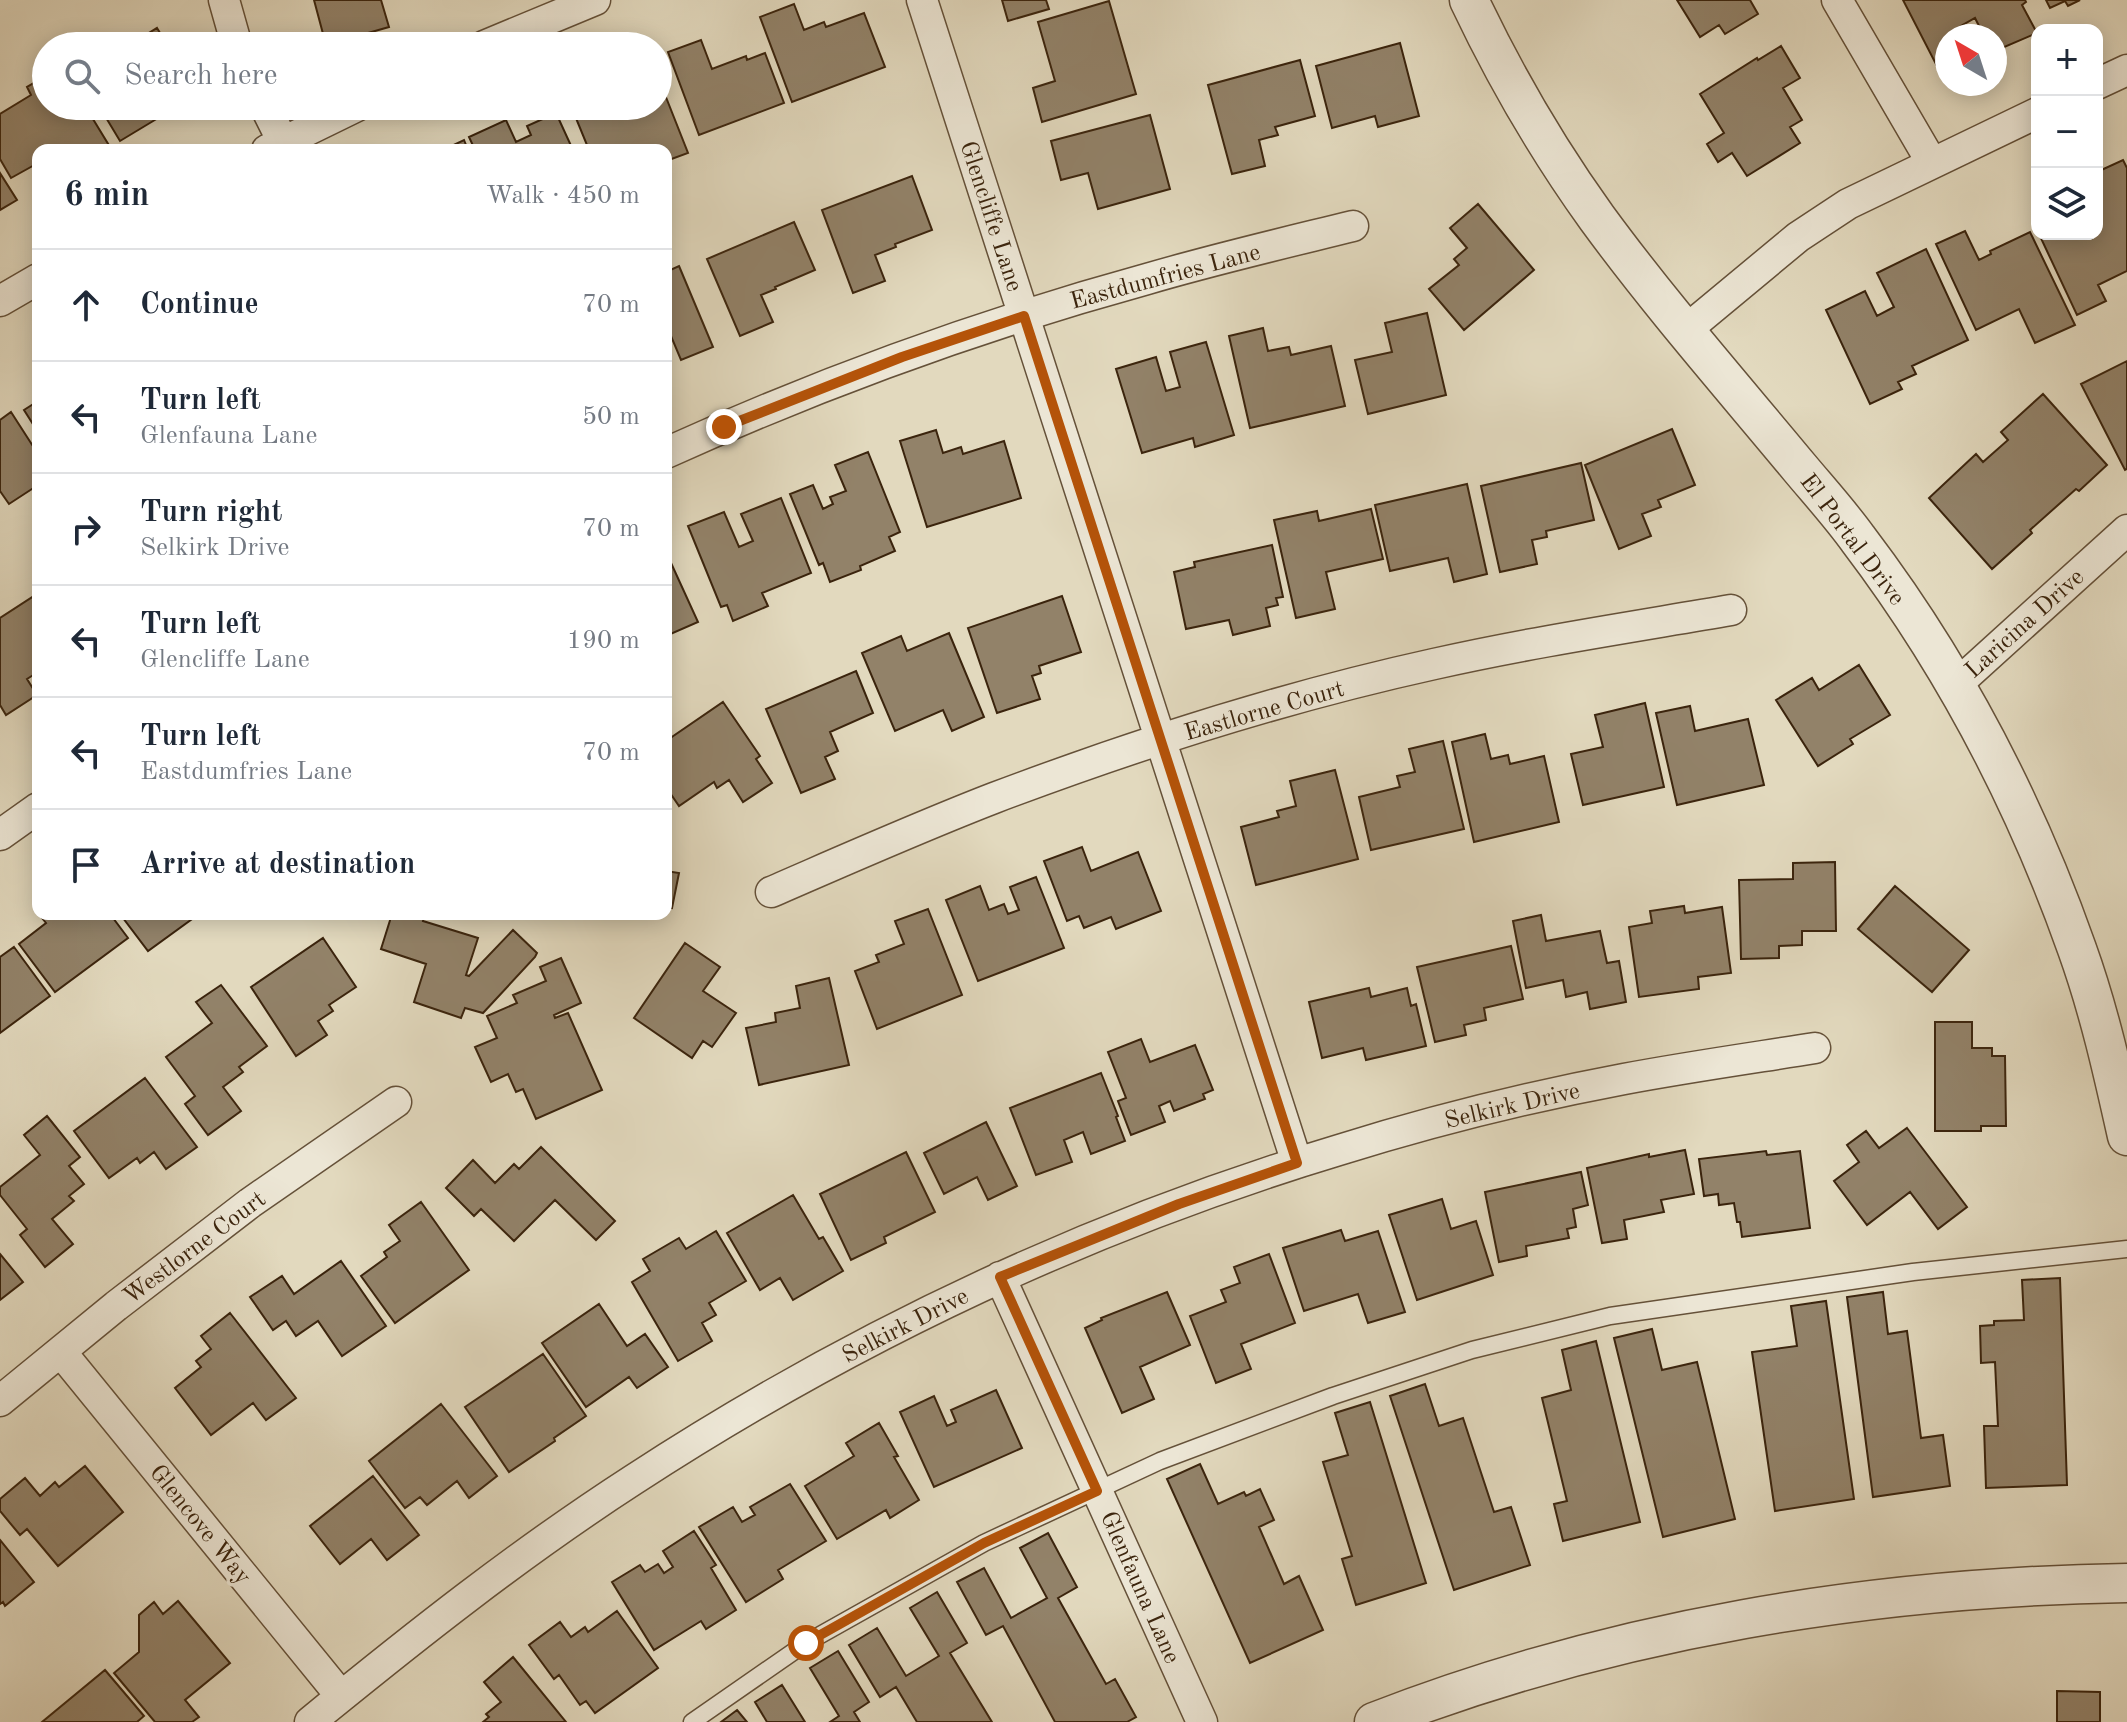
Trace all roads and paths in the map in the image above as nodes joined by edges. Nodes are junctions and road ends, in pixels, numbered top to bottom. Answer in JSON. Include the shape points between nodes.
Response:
{"nodes":[{"id":1,"x":224,"y":0,"type":"edge"},
{"id":2,"x":595,"y":0,"type":"edge"},
{"id":3,"x":922,"y":0,"type":"edge"},
{"id":4,"x":1469,"y":0,"type":"edge"},
{"id":5,"x":1837,"y":0,"type":"edge"},
{"id":6,"x":233,"y":32,"type":"edge"},
{"id":7,"x":518,"y":32,"type":"edge"},
{"id":8,"x":2127,"y":70,"type":"edge"},
{"id":9,"x":2103,"y":81,"type":"edge"},
{"id":10,"x":2031,"y":116,"type":"edge"},
{"id":11,"x":268,"y":120,"type":"edge"},
{"id":12,"x":328,"y":120,"type":"edge"},
{"id":13,"x":274,"y":144,"type":"edge"},
{"id":14,"x":279,"y":144,"type":"edge"},
{"id":15,"x":1932,"y":163,"type":"junction"},
{"id":16,"x":1353,"y":226,"type":"dead end"},
{"id":17,"x":32,"y":282,"type":"edge"},
{"id":18,"x":0,"y":301,"type":"edge"},
{"id":19,"x":1024,"y":316,"type":"junction"},
{"id":20,"x":1686,"y":330,"type":"junction"},
{"id":21,"x":672,"y":450,"type":"edge"},
{"id":22,"x":2127,"y":530,"type":"edge"},
{"id":23,"x":1731,"y":610,"type":"dead end"},
{"id":24,"x":1956,"y":685,"type":"junction"},
{"id":25,"x":1160,"y":739,"type":"junction"},
{"id":26,"x":32,"y":812,"type":"edge"},
{"id":27,"x":0,"y":835,"type":"edge"},
{"id":28,"x":771,"y":892,"type":"dead end"},
{"id":29,"x":1815,"y":1048,"type":"dead end"},
{"id":30,"x":396,"y":1102,"type":"dead end"},
{"id":31,"x":2127,"y":1136,"type":"edge"},
{"id":32,"x":1297,"y":1163,"type":"junction"},
{"id":33,"x":2127,"y":1249,"type":"edge"},
{"id":34,"x":1000,"y":1277,"type":"junction"},
{"id":35,"x":61,"y":1352,"type":"junction"},
{"id":36,"x":0,"y":1401,"type":"edge"},
{"id":37,"x":1097,"y":1491,"type":"junction"},
{"id":38,"x":2127,"y":1583,"type":"edge"},
{"id":39,"x":341,"y":1696,"type":"junction"},
{"id":40,"x":310,"y":1722,"type":"edge"},
{"id":41,"x":692,"y":1722,"type":"edge"},
{"id":42,"x":1202,"y":1722,"type":"edge"},
{"id":43,"x":1374,"y":1722,"type":"edge"}],
"edges":[{"from":1,"to":6,"type":"street"},
{"from":2,"to":7,"type":"street"},
{"from":3,"to":19,"type":"street","name":"Glencliffe Lane"},
{"from":4,"to":20,"type":"street","name":"El Portal Drive","via":[[1541,134],[1597,218]]},
{"from":5,"to":15,"type":"street"},
{"from":8,"to":9,"type":"street"},
{"from":10,"to":15,"type":"street"},
{"from":11,"to":13,"type":"street"},
{"from":12,"to":14,"type":"street"},
{"from":15,"to":20,"type":"street","via":[[1848,204],[1798,237]]},
{"from":16,"to":19,"type":"street","name":"Eastdumfries Lane"},
{"from":17,"to":18,"type":"street"},
{"from":19,"to":21,"type":"street","name":"Eastdumfries Lane","via":[[902,357]]},
{"from":19,"to":25,"type":"street","name":"Glencliffe Lane"},
{"from":20,"to":24,"type":"street","name":"El Portal Drive","via":[[1858,539]]},
{"from":22,"to":24,"type":"street","name":"Laricina Drive"},
{"from":23,"to":25,"type":"street","name":"Eastlorne Court","via":[[1431,665]]},
{"from":24,"to":31,"type":"street","name":"El Portal Drive","via":[[2001,766],[2073,938]]},
{"from":25,"to":28,"type":"street","name":"Eastlorne Court","via":[[994,798]]},
{"from":25,"to":32,"type":"street","name":"Glencliffe Lane"},
{"from":26,"to":27,"type":"street"},
{"from":29,"to":32,"type":"street","name":"Selkirk Drive","via":[[1624,1079],[1483,1110]]},
{"from":30,"to":35,"type":"street","name":"Westlorne Court","via":[[250,1203]]},
{"from":32,"to":34,"type":"street","name":"Selkirk Drive","via":[[1179,1204]]},
{"from":33,"to":37,"type":"lane","via":[[1913,1272],[1610,1316],[1472,1350],[1333,1396],[1160,1461]]},
{"from":34,"to":37,"type":"street","name":"Glenfauna Lane"},
{"from":34,"to":39,"type":"street","name":"Selkirk Drive","via":[[755,1404],[644,1473],[512,1563]]},
{"from":35,"to":36,"type":"street","name":"Westlorne Court"},
{"from":35,"to":39,"type":"street","name":"Glencove Way"},
{"from":37,"to":41,"type":"lane","via":[[984,1543],[806,1643]]},
{"from":37,"to":42,"type":"street","name":"Glenfauna Lane"},
{"from":38,"to":43,"type":"street","via":[[1898,1596],[1783,1612],[1631,1643],[1519,1673]]},
{"from":39,"to":40,"type":"street","name":"Selkirk Drive"}]}
